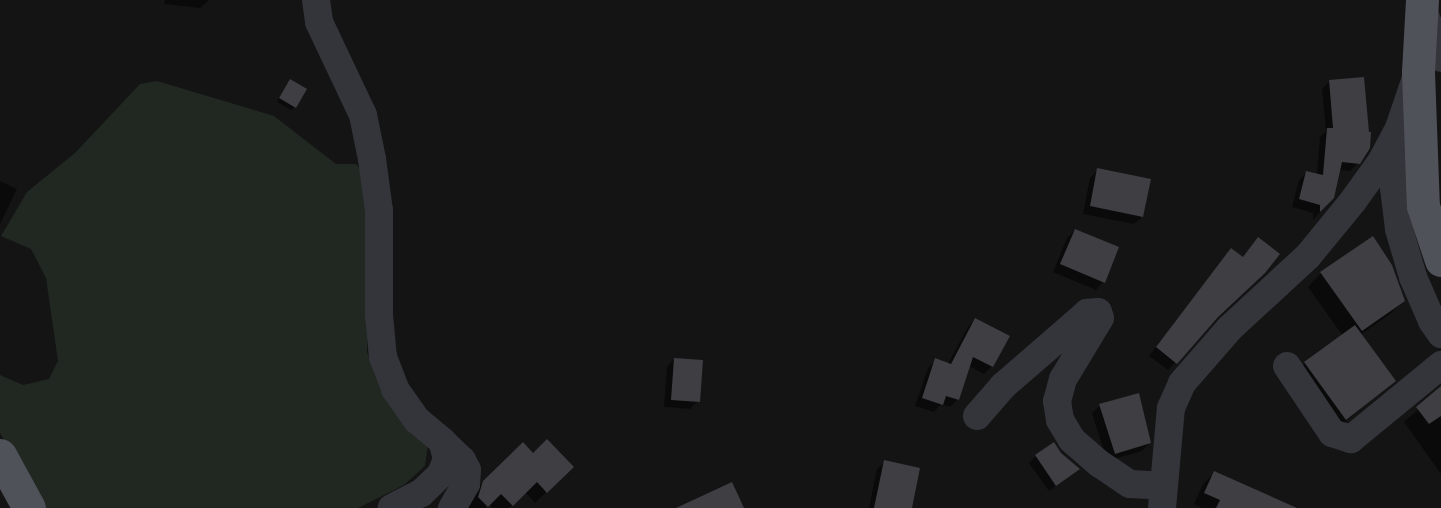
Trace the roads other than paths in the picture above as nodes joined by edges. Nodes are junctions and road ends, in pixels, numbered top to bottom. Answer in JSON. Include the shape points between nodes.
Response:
{"nodes":[{"id":1,"x":316,"y":0,"type":"edge"},
{"id":2,"x":1423,"y":5,"type":"edge"},
{"id":3,"x":1429,"y":65,"type":"edge"},
{"id":4,"x":1398,"y":128,"type":"junction"},
{"id":5,"x":1441,"y":260,"type":"edge"},
{"id":6,"x":1441,"y":334,"type":"edge"},
{"id":7,"x":1441,"y":365,"type":"edge"},
{"id":8,"x":1287,"y":366,"type":"dead end"},
{"id":9,"x":977,"y":416,"type":"dead end"},
{"id":10,"x":442,"y":441,"type":"junction"},
{"id":11,"x":0,"y":455,"type":"edge"},
{"id":12,"x":1163,"y":497,"type":"edge"},
{"id":13,"x":29,"y":508,"type":"edge"},
{"id":14,"x":392,"y":508,"type":"edge"},
{"id":15,"x":452,"y":508,"type":"edge"}],
"edges":[{"from":1,"to":10,"type":"street","via":[[319,22],[363,115],[372,159],[379,211],[383,357],[395,389],[417,420]]},
{"from":2,"to":3,"type":"main road"},
{"from":3,"to":4,"type":"street"},
{"from":3,"to":5,"type":"main road","via":[[1423,206]]},
{"from":4,"to":6,"type":"street","via":[[1394,188],[1399,229],[1413,277]]},
{"from":4,"to":12,"type":"street","via":[[1381,162],[1308,256],[1230,328],[1182,383],[1171,408]]},
{"from":7,"to":8,"type":"street","via":[[1351,439],[1332,433]]},
{"from":9,"to":12,"type":"street","via":[[1003,386],[1054,341],[1088,313],[1098,312],[1100,318],[1063,379],[1057,401],[1060,420],[1072,440],[1100,464],[1130,484]]},
{"from":10,"to":14,"type":"street","via":[[447,459],[441,474],[421,493]]},
{"from":10,"to":15,"type":"street","via":[[467,470],[466,484]]},
{"from":11,"to":13,"type":"main road"}]}
